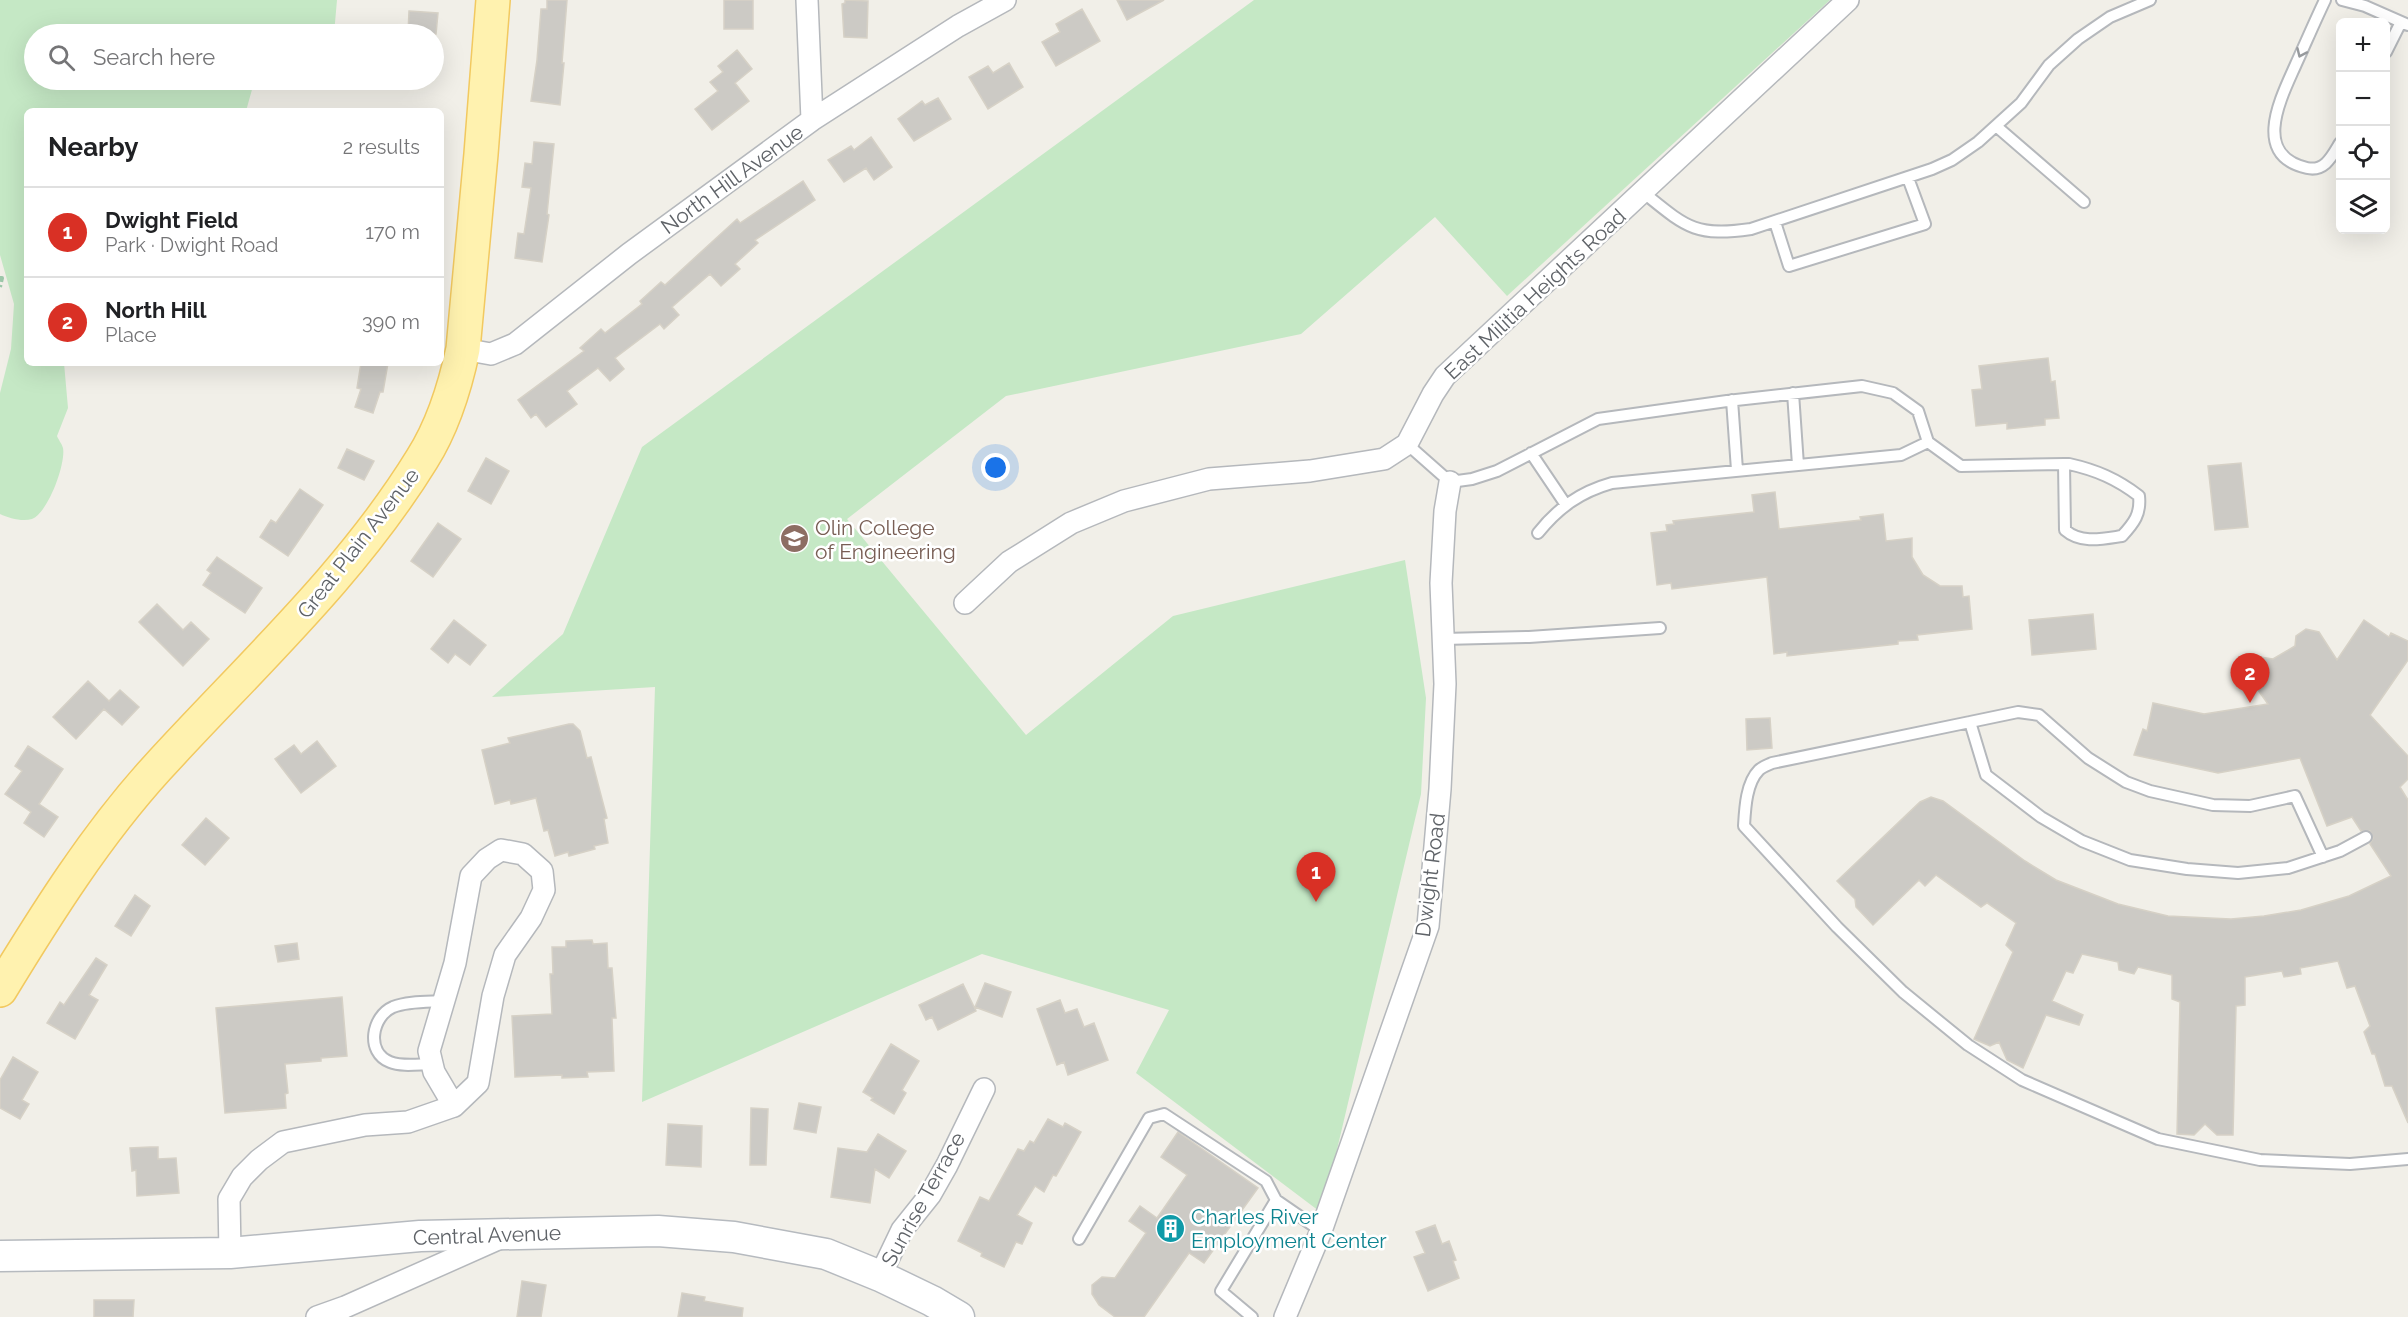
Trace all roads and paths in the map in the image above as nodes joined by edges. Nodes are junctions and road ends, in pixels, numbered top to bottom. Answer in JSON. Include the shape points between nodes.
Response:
{"nodes":[{"id":1,"x":493,"y":0,"type":"edge"},
{"id":2,"x":807,"y":0,"type":"edge"},
{"id":3,"x":1005,"y":0,"type":"edge"},
{"id":4,"x":1848,"y":0,"type":"edge"},
{"id":5,"x":2150,"y":0,"type":"edge"},
{"id":6,"x":2325,"y":0,"type":"edge"},
{"id":7,"x":2342,"y":0,"type":"edge"},
{"id":8,"x":2404,"y":23,"type":"edge"},
{"id":9,"x":2390,"y":44,"type":"edge"},
{"id":10,"x":812,"y":120,"type":"junction"},
{"id":11,"x":1996,"y":126,"type":"junction"},
{"id":12,"x":2336,"y":149,"type":"edge"},
{"id":13,"x":1908,"y":178,"type":"junction"},
{"id":14,"x":1644,"y":193,"type":"junction"},
{"id":15,"x":2084,"y":202,"type":"dead end"},
{"id":16,"x":1775,"y":222,"type":"junction"},
{"id":17,"x":0,"y":278,"type":"edge"},
{"id":18,"x":0,"y":287,"type":"edge"},
{"id":19,"x":463,"y":349,"type":"junction"},
{"id":20,"x":1793,"y":393,"type":"junction"},
{"id":21,"x":1732,"y":400,"type":"junction"},
{"id":22,"x":1928,"y":442,"type":"junction"},
{"id":23,"x":1407,"y":444,"type":"junction"},
{"id":24,"x":1531,"y":453,"type":"junction"},
{"id":25,"x":2064,"y":464,"type":"junction"},
{"id":26,"x":1798,"y":465,"type":"junction"},
{"id":27,"x":1737,"y":470,"type":"junction"},
{"id":28,"x":1450,"y":482,"type":"junction"},
{"id":29,"x":1566,"y":505,"type":"junction"},
{"id":30,"x":1538,"y":533,"type":"dead end"},
{"id":31,"x":965,"y":603,"type":"dead end"},
{"id":32,"x":1660,"y":628,"type":"dead end"},
{"id":33,"x":1443,"y":639,"type":"junction"},
{"id":34,"x":1970,"y":722,"type":"junction"},
{"id":35,"x":2366,"y":837,"type":"dead end"},
{"id":36,"x":2324,"y":857,"type":"junction"},
{"id":37,"x":0,"y":990,"type":"edge"},
{"id":38,"x":444,"y":1001,"type":"junction"},
{"id":39,"x":432,"y":1064,"type":"junction"},
{"id":40,"x":984,"y":1089,"type":"dead end"},
{"id":41,"x":454,"y":1106,"type":"junction"},
{"id":42,"x":2408,"y":1160,"type":"edge"},
{"id":43,"x":1276,"y":1200,"type":"junction"},
{"id":44,"x":1321,"y":1232,"type":"junction"},
{"id":45,"x":510,"y":1233,"type":"junction"},
{"id":46,"x":1079,"y":1239,"type":"dead end"},
{"id":47,"x":230,"y":1252,"type":"junction"},
{"id":48,"x":0,"y":1256,"type":"edge"},
{"id":49,"x":880,"y":1276,"type":"junction"},
{"id":50,"x":345,"y":1312,"type":"edge"},
{"id":51,"x":317,"y":1317,"type":"edge"},
{"id":52,"x":959,"y":1317,"type":"edge"},
{"id":53,"x":1252,"y":1317,"type":"edge"},
{"id":54,"x":1285,"y":1317,"type":"edge"}],
"edges":[{"from":1,"to":19,"type":"main road","name":"Great Plain Avenue"},
{"from":2,"to":10,"type":"street"},
{"from":3,"to":10,"type":"street","name":"North Hill Avenue"},
{"from":4,"to":14,"type":"street","name":"East Militia Heights Road"},
{"from":5,"to":11,"type":"lane","via":[[2110,17],[2078,39],[2049,65],[2021,103]]},
{"from":6,"to":12,"type":"lane","one_way":true,"via":[[2278,104],[2274,133],[2283,155],[2306,168],[2318,168],[2328,162]]},
{"from":7,"to":8,"type":"lane"},
{"from":8,"to":9,"type":"lane"},
{"from":10,"to":19,"type":"street","name":"North Hill Avenue","via":[[629,254],[515,344],[491,354]]},
{"from":11,"to":13,"type":"lane","via":[[1952,159]]},
{"from":11,"to":15,"type":"lane"},
{"from":13,"to":16,"type":"lane"},
{"from":13,"to":16,"type":"lane","via":[[1924,224],[1789,266]]},
{"from":14,"to":16,"type":"lane","via":[[1681,221],[1709,232],[1751,229]]},
{"from":14,"to":23,"type":"street","name":"East Militia Heights Road","via":[[1445,376]]},
{"from":17,"to":18,"type":"path"},
{"from":19,"to":37,"type":"main road","name":"Great Plain Avenue","via":[[442,419],[423,458],[374,529],[314,603],[156,770],[116,818],[43,920]]},
{"from":20,"to":21,"type":"lane"},
{"from":20,"to":22,"type":"lane","via":[[1862,386],[1893,393],[1918,411]]},
{"from":20,"to":26,"type":"lane"},
{"from":21,"to":24,"type":"lane","via":[[1598,419]]},
{"from":21,"to":27,"type":"lane"},
{"from":22,"to":25,"type":"lane","via":[[1961,466]]},
{"from":22,"to":26,"type":"lane","via":[[1901,455]]},
{"from":23,"to":28,"type":"lane"},
{"from":23,"to":31,"type":"street","via":[[1384,459],[1361,464],[1209,478],[1124,501],[1071,523],[1009,562]]},
{"from":24,"to":28,"type":"lane","via":[[1489,474]]},
{"from":24,"to":29,"type":"lane"},
{"from":25,"to":25,"type":"lane","via":[[2094,470],[2139,496],[2140,509],[2122,536],[2092,540],[2074,538],[2065,530]]},
{"from":26,"to":27,"type":"lane"},
{"from":27,"to":29,"type":"lane","via":[[1612,483],[1592,489]]},
{"from":28,"to":33,"type":"street","name":"Dwight Road","via":[[1441,584]]},
{"from":29,"to":30,"type":"lane"},
{"from":32,"to":33,"type":"lane"},
{"from":33,"to":44,"type":"street","name":"Dwight Road","via":[[1440,789],[1428,926]]},
{"from":34,"to":36,"type":"lane","via":[[1986,775],[2041,817],[2082,841],[2130,860],[2238,873],[2288,868]]},
{"from":34,"to":36,"type":"lane","via":[[2018,712],[2039,715],[2088,758],[2126,782],[2213,805],[2250,806],[2295,796]]},
{"from":34,"to":42,"type":"lane","via":[[1772,763],[1759,771],[1751,785],[1744,826],[1903,992],[1968,1045],[2022,1080],[2169,1142],[2260,1160],[2350,1164]]},
{"from":35,"to":36,"type":"lane"},
{"from":38,"to":39,"type":"street","via":[[429,1051]]},
{"from":38,"to":39,"type":"lane","via":[[393,1007],[376,1022],[375,1045],[380,1056],[390,1063]]},
{"from":38,"to":41,"type":"street","via":[[471,876],[501,850],[523,854],[543,872],[544,890],[531,918],[505,955],[493,996],[478,1083]]},
{"from":39,"to":41,"type":"street"},
{"from":40,"to":49,"type":"street","name":"Sunrise Terrace","via":[[930,1196],[902,1230]]},
{"from":41,"to":47,"type":"street","via":[[408,1122],[365,1125],[283,1142],[242,1177],[229,1199]]},
{"from":43,"to":44,"type":"lane"},
{"from":43,"to":46,"type":"lane","via":[[1266,1181],[1164,1114],[1149,1118]]},
{"from":43,"to":53,"type":"lane","via":[[1221,1291]]},
{"from":44,"to":54,"type":"street","name":"Dwight Road"},
{"from":45,"to":47,"type":"main road","name":"Central Avenue","via":[[420,1236]]},
{"from":45,"to":49,"type":"main road","name":"Central Avenue","via":[[658,1231],[734,1237],[826,1254]]},
{"from":45,"to":50,"type":"street"},
{"from":47,"to":48,"type":"main road","name":"Central Avenue"},
{"from":49,"to":52,"type":"main road","name":"Central Avenue"},
{"from":50,"to":51,"type":"street"}]}
